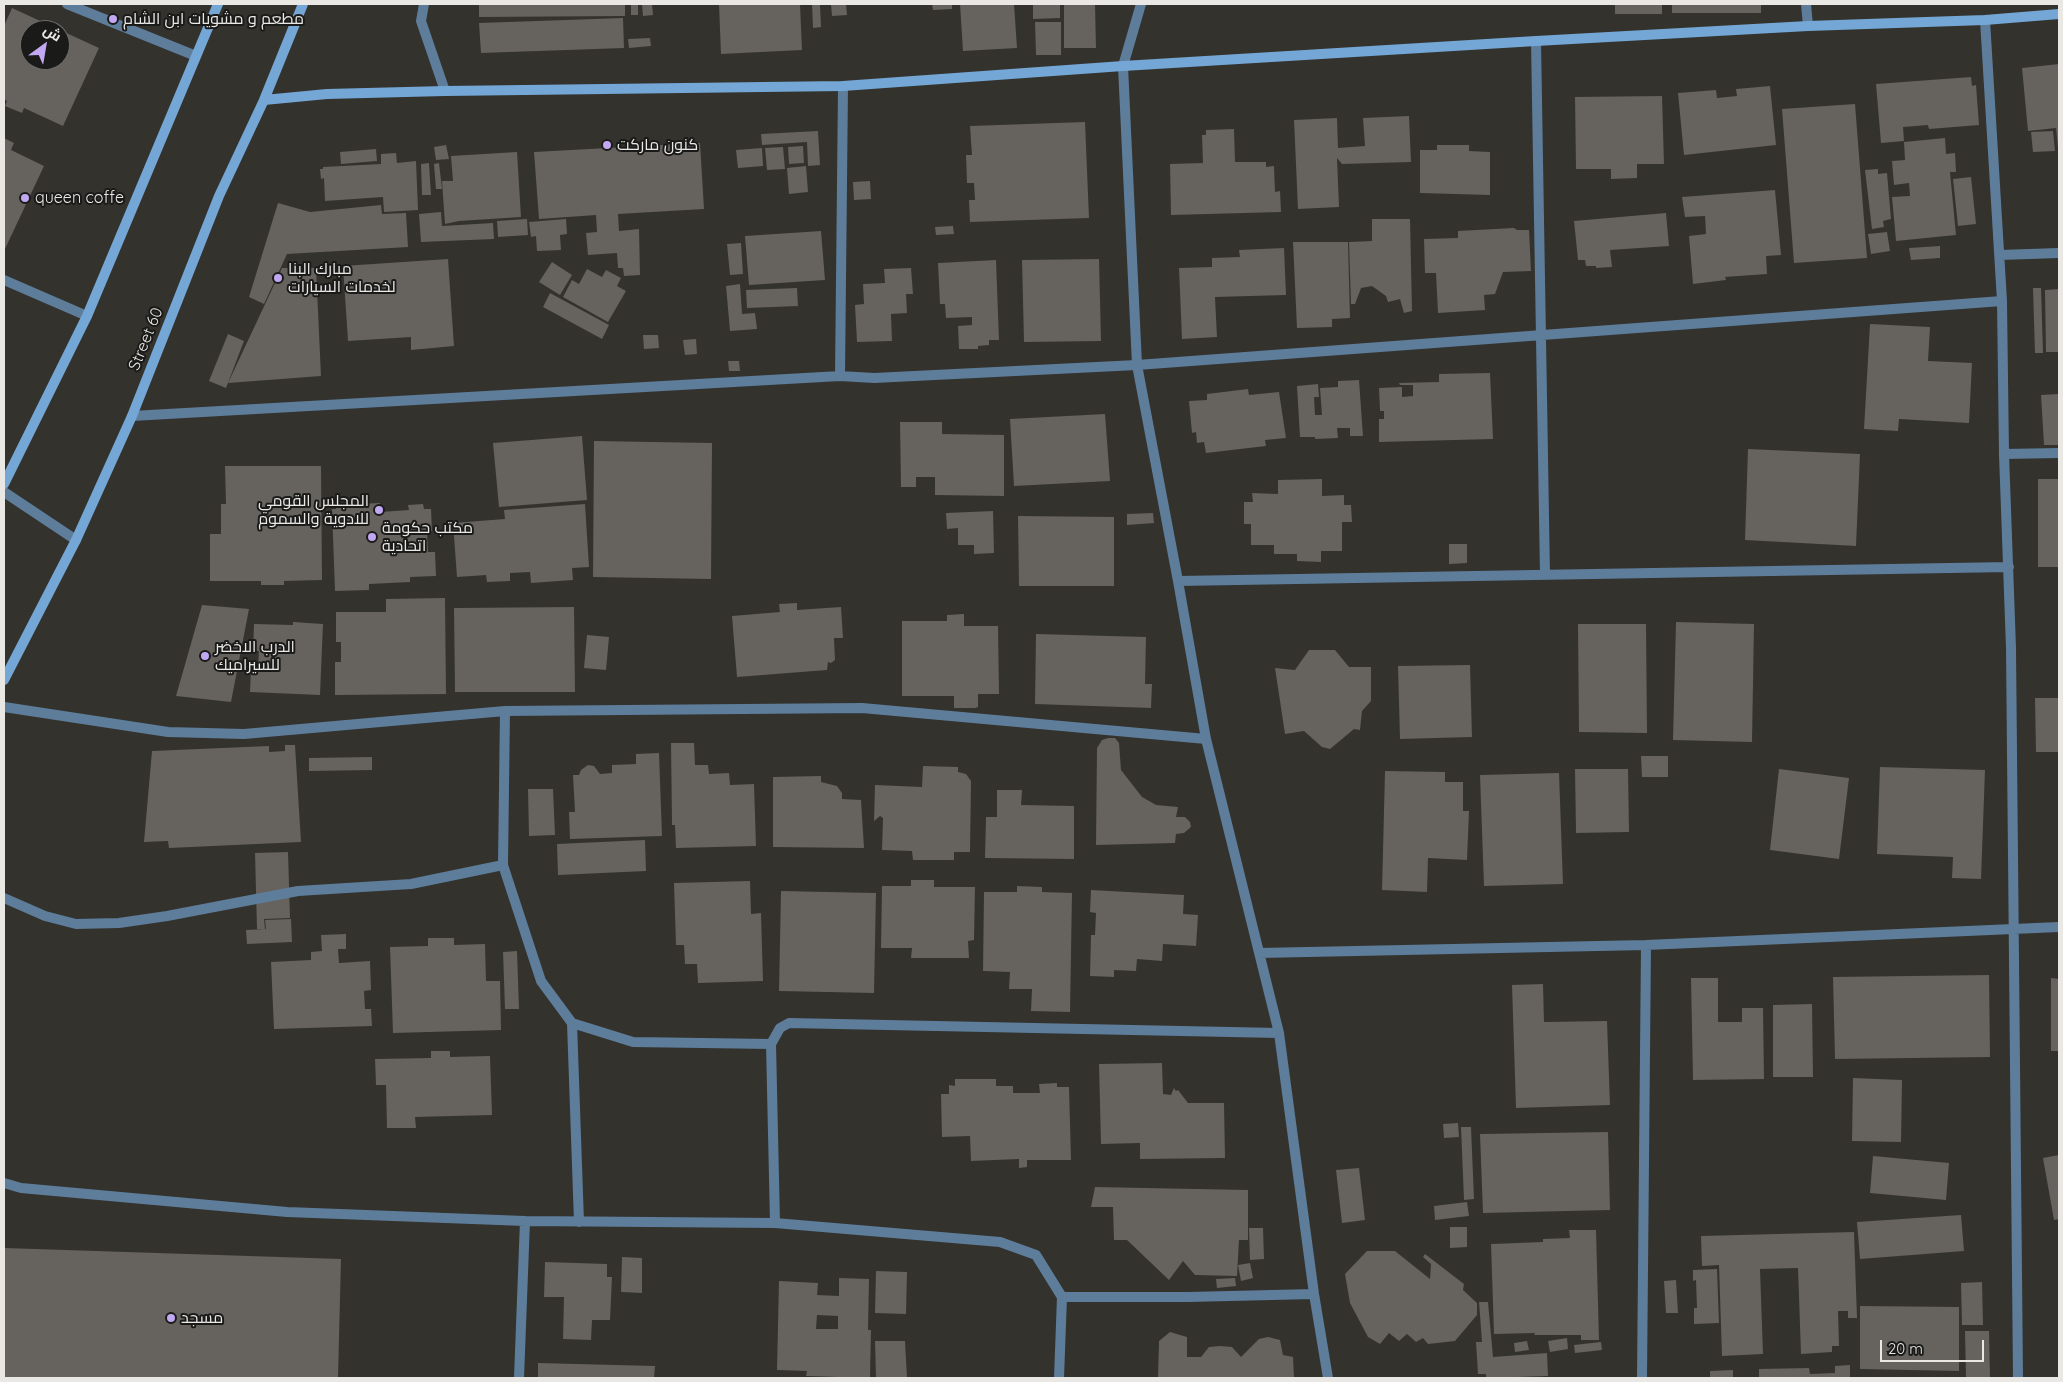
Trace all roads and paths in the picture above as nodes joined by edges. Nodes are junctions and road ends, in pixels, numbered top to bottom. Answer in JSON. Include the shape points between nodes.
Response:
{"nodes":[{"id":1,"x":67,"y":4,"type":"edge"},
{"id":2,"x":218,"y":4,"type":"edge"},
{"id":3,"x":303,"y":4,"type":"edge"},
{"id":4,"x":424,"y":4,"type":"edge"},
{"id":5,"x":1140,"y":4,"type":"edge"},
{"id":6,"x":1806,"y":4,"type":"edge"},
{"id":7,"x":2059,"y":14,"type":"edge"},
{"id":8,"x":1985,"y":20,"type":"junction"},
{"id":9,"x":1808,"y":26,"type":"junction"},
{"id":10,"x":1536,"y":41,"type":"junction"},
{"id":11,"x":196,"y":56,"type":"junction"},
{"id":12,"x":1123,"y":66,"type":"junction"},
{"id":13,"x":843,"y":86,"type":"junction"},
{"id":14,"x":445,"y":91,"type":"junction"},
{"id":15,"x":264,"y":100,"type":"junction"},
{"id":16,"x":2059,"y":252,"type":"edge"},
{"id":17,"x":2000,"y":255,"type":"junction"},
{"id":18,"x":4,"y":280,"type":"edge"},
{"id":19,"x":2002,"y":301,"type":"junction"},
{"id":20,"x":87,"y":316,"type":"junction"},
{"id":21,"x":1541,"y":334,"type":"junction"},
{"id":22,"x":1137,"y":365,"type":"junction"},
{"id":23,"x":840,"y":376,"type":"junction"},
{"id":24,"x":132,"y":416,"type":"junction"},
{"id":25,"x":2059,"y":453,"type":"edge"},
{"id":26,"x":2004,"y":454,"type":"junction"},
{"id":27,"x":4,"y":484,"type":"edge"},
{"id":28,"x":4,"y":492,"type":"edge"},
{"id":29,"x":76,"y":540,"type":"junction"},
{"id":30,"x":2009,"y":567,"type":"junction"},
{"id":31,"x":1545,"y":575,"type":"junction"},
{"id":32,"x":1178,"y":581,"type":"junction"},
{"id":33,"x":4,"y":680,"type":"edge"},
{"id":34,"x":4,"y":707,"type":"edge"},
{"id":35,"x":505,"y":712,"type":"junction"},
{"id":36,"x":1206,"y":739,"type":"junction"},
{"id":37,"x":503,"y":865,"type":"junction"},
{"id":38,"x":4,"y":898,"type":"edge"},
{"id":39,"x":2059,"y":927,"type":"edge"},
{"id":40,"x":2015,"y":930,"type":"junction"},
{"id":41,"x":1646,"y":945,"type":"junction"},
{"id":42,"x":1259,"y":954,"type":"junction"},
{"id":43,"x":572,"y":1023,"type":"junction"},
{"id":44,"x":1280,"y":1033,"type":"junction"},
{"id":45,"x":771,"y":1044,"type":"junction"},
{"id":46,"x":4,"y":1183,"type":"edge"},
{"id":47,"x":525,"y":1222,"type":"junction"},
{"id":48,"x":579,"y":1222,"type":"junction"},
{"id":49,"x":775,"y":1223,"type":"junction"},
{"id":50,"x":1314,"y":1294,"type":"junction"},
{"id":51,"x":1062,"y":1297,"type":"junction"},
{"id":52,"x":519,"y":1378,"type":"edge"},
{"id":53,"x":1059,"y":1378,"type":"edge"},
{"id":54,"x":1328,"y":1378,"type":"edge"},
{"id":55,"x":1642,"y":1378,"type":"edge"},
{"id":56,"x":2018,"y":1378,"type":"edge"}],
"edges":[{"from":1,"to":11,"type":"street"},
{"from":2,"to":11,"type":"street"},
{"from":3,"to":15,"type":"street","name":"Street 60"},
{"from":4,"to":14,"type":"street","via":[[421,21]]},
{"from":5,"to":12,"type":"street"},
{"from":6,"to":9,"type":"street"},
{"from":7,"to":8,"type":"street"},
{"from":8,"to":9,"type":"street"},
{"from":8,"to":17,"type":"street"},
{"from":9,"to":10,"type":"street"},
{"from":10,"to":12,"type":"street"},
{"from":10,"to":21,"type":"street"},
{"from":11,"to":20,"type":"street"},
{"from":12,"to":13,"type":"street"},
{"from":12,"to":22,"type":"street"},
{"from":13,"to":14,"type":"street"},
{"from":13,"to":23,"type":"street"},
{"from":14,"to":15,"type":"street","via":[[327,94]]},
{"from":15,"to":24,"type":"street","name":"Street 60","via":[[219,196]]},
{"from":16,"to":17,"type":"street"},
{"from":17,"to":19,"type":"street"},
{"from":18,"to":20,"type":"street"},
{"from":19,"to":21,"type":"street"},
{"from":19,"to":26,"type":"street"},
{"from":20,"to":27,"type":"street"},
{"from":21,"to":22,"type":"street"},
{"from":21,"to":31,"type":"street"},
{"from":22,"to":23,"type":"street","via":[[874,378]]},
{"from":22,"to":32,"type":"street"},
{"from":23,"to":24,"type":"street"},
{"from":24,"to":29,"type":"street","name":"Street 60"},
{"from":25,"to":26,"type":"street"},
{"from":26,"to":30,"type":"street"},
{"from":28,"to":29,"type":"street"},
{"from":29,"to":33,"type":"street","name":"Street 60"},
{"from":30,"to":31,"type":"street"},
{"from":30,"to":40,"type":"street"},
{"from":31,"to":32,"type":"street"},
{"from":32,"to":36,"type":"street"},
{"from":34,"to":35,"type":"street","via":[[168,732],[244,734]]},
{"from":35,"to":36,"type":"street","via":[[862,708]]},
{"from":35,"to":37,"type":"street"},
{"from":36,"to":42,"type":"street"},
{"from":37,"to":38,"type":"street","via":[[411,884],[298,891],[119,923],[76,924],[45,916]]},
{"from":37,"to":43,"type":"street","via":[[541,981]]},
{"from":39,"to":40,"type":"street"},
{"from":40,"to":41,"type":"street"},
{"from":40,"to":56,"type":"street"},
{"from":41,"to":42,"type":"street"},
{"from":41,"to":55,"type":"street"},
{"from":42,"to":44,"type":"street"},
{"from":43,"to":45,"type":"street","via":[[633,1042]]},
{"from":43,"to":48,"type":"street"},
{"from":44,"to":45,"type":"street","via":[[789,1024],[780,1028]]},
{"from":44,"to":50,"type":"street"},
{"from":45,"to":49,"type":"street"},
{"from":46,"to":47,"type":"street","via":[[21,1188],[287,1212]]},
{"from":47,"to":48,"type":"street"},
{"from":47,"to":52,"type":"street"},
{"from":48,"to":49,"type":"street"},
{"from":49,"to":51,"type":"street","via":[[1000,1242],[1036,1255]]},
{"from":50,"to":51,"type":"street"},
{"from":50,"to":54,"type":"street"},
{"from":51,"to":53,"type":"street"}]}
